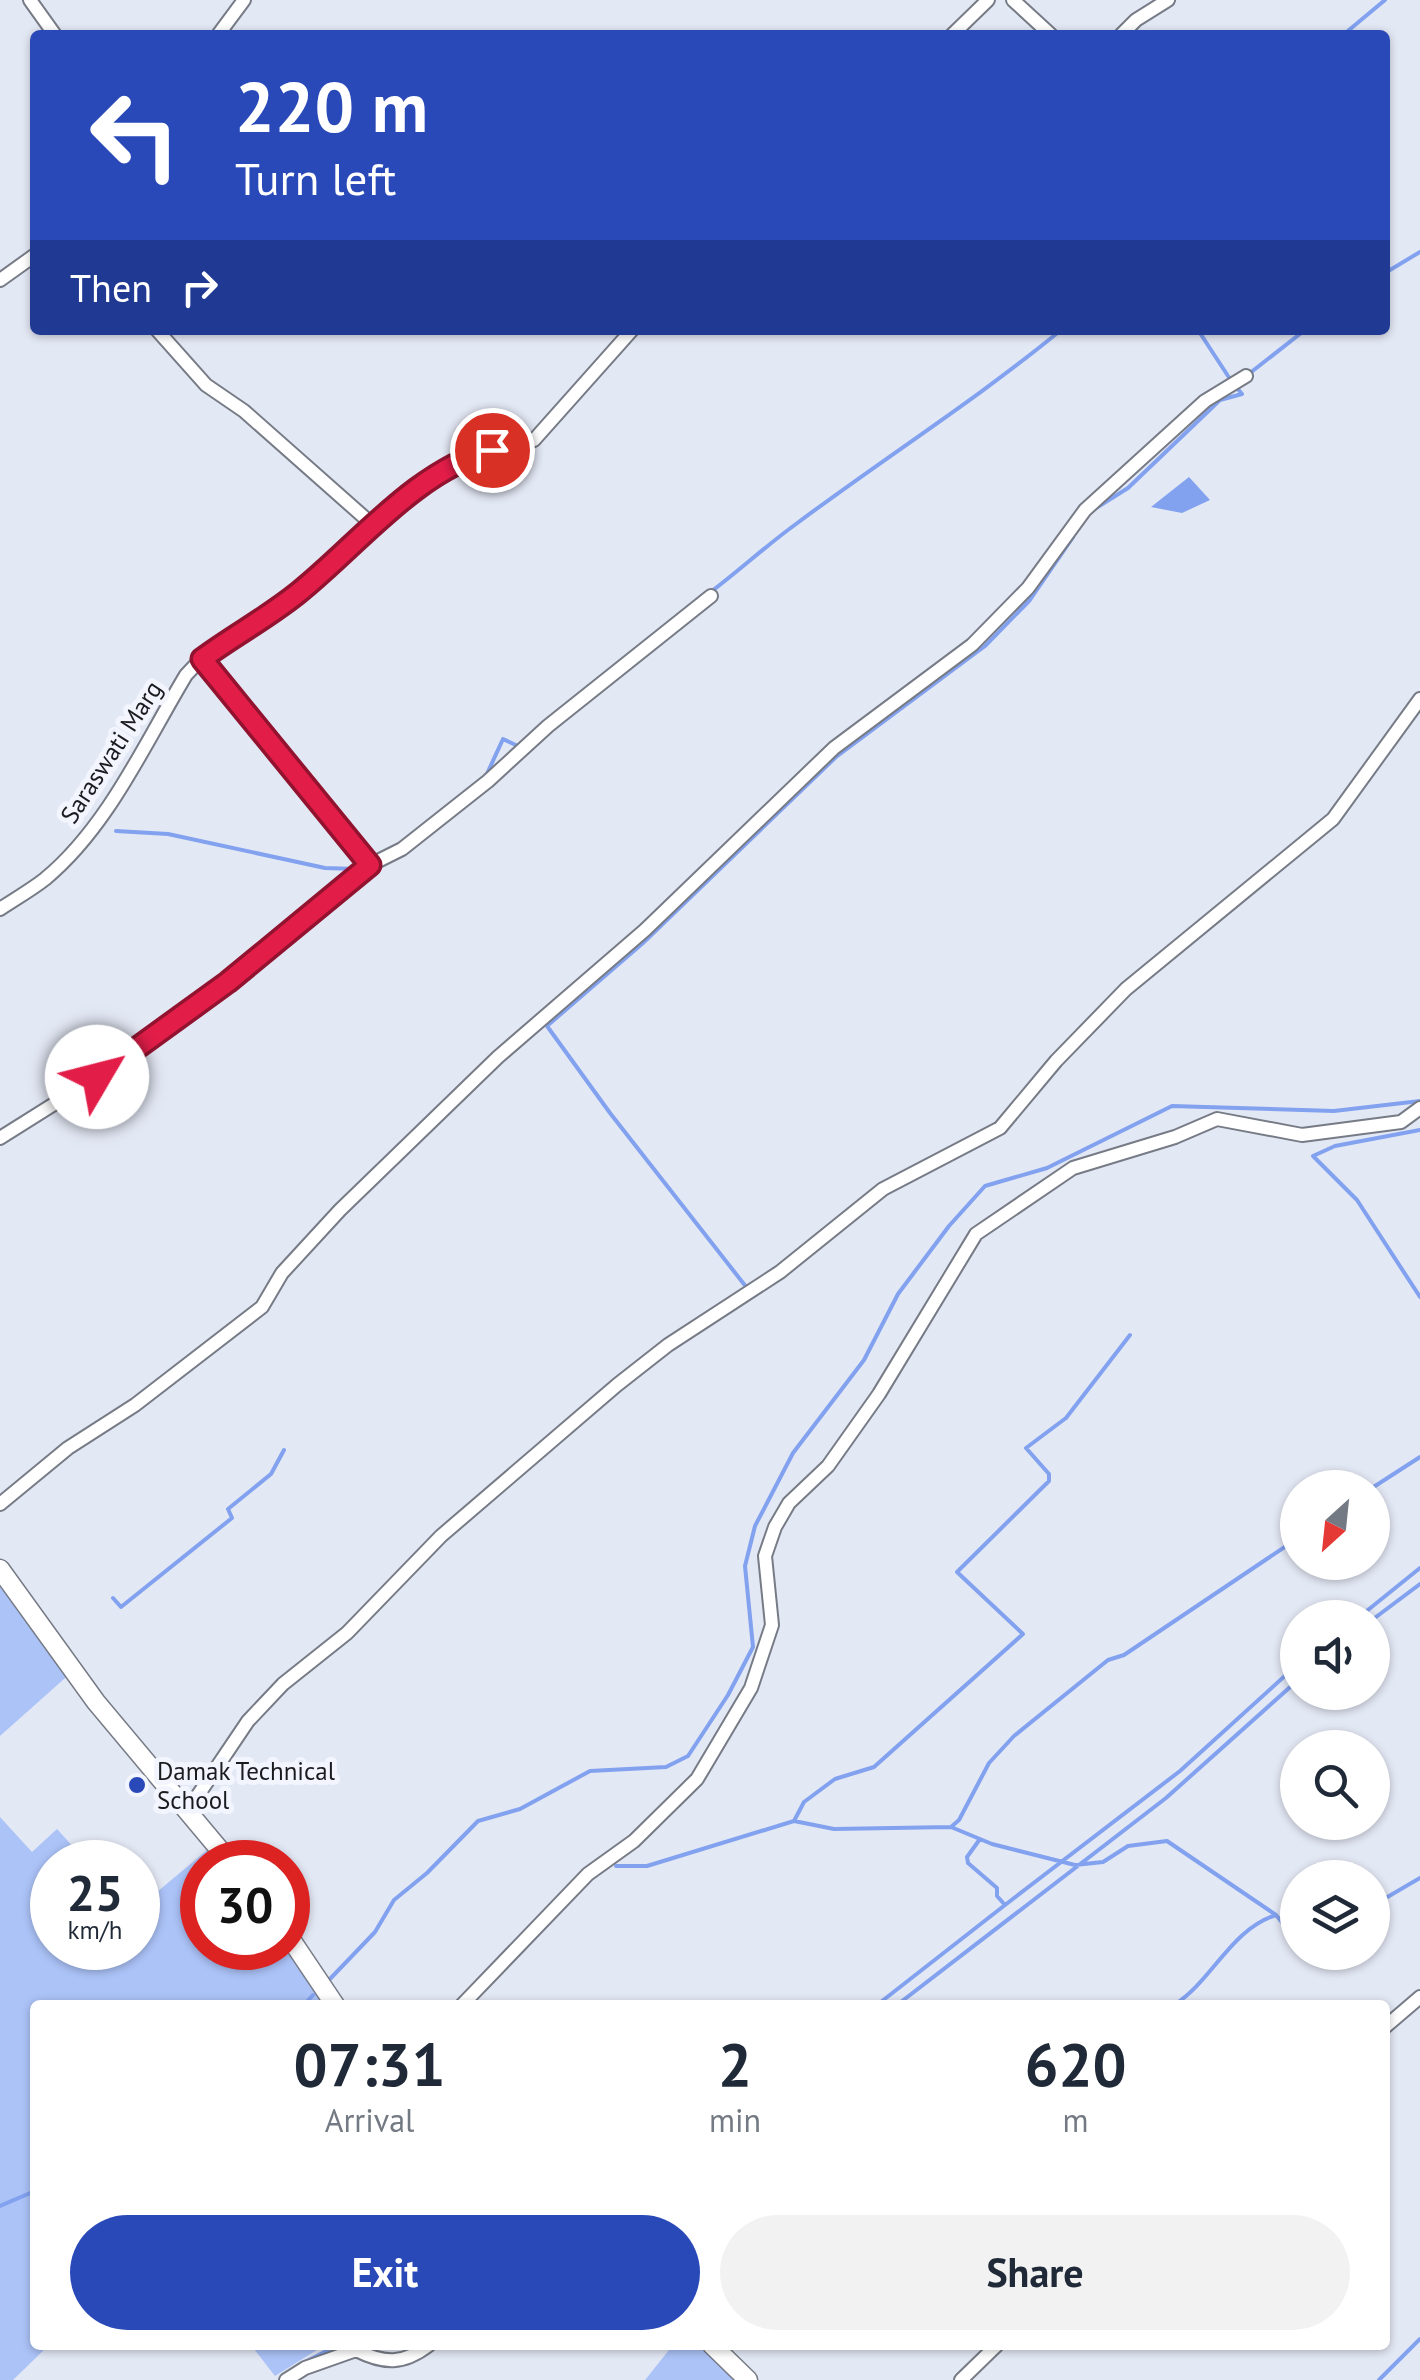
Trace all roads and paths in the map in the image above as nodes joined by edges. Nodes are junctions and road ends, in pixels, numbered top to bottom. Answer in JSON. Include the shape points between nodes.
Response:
{"nodes":[{"id":1,"x":30,"y":0,"type":"edge"},
{"id":2,"x":244,"y":0,"type":"edge"},
{"id":3,"x":988,"y":0,"type":"edge"},
{"id":4,"x":1013,"y":0,"type":"edge"},
{"id":5,"x":1168,"y":0,"type":"edge"},
{"id":6,"x":51,"y":30,"type":"edge"},
{"id":7,"x":222,"y":30,"type":"edge"},
{"id":8,"x":957,"y":30,"type":"edge"},
{"id":9,"x":1046,"y":30,"type":"edge"},
{"id":10,"x":1126,"y":30,"type":"edge"},
{"id":11,"x":30,"y":259,"type":"edge"},
{"id":12,"x":0,"y":280,"type":"edge"},
{"id":13,"x":162,"y":335,"type":"edge"},
{"id":14,"x":628,"y":335,"type":"edge"},
{"id":15,"x":1246,"y":376,"type":"dead end"},
{"id":16,"x":374,"y":526,"type":"junction"},
{"id":17,"x":711,"y":596,"type":"dead end"},
{"id":18,"x":202,"y":659,"type":"junction"},
{"id":19,"x":1420,"y":699,"type":"edge"},
{"id":20,"x":370,"y":865,"type":"junction"},
{"id":21,"x":0,"y":909,"type":"edge"},
{"id":22,"x":1420,"y":1108,"type":"edge"},
{"id":23,"x":0,"y":1138,"type":"edge"},
{"id":24,"x":0,"y":1504,"type":"edge"},
{"id":25,"x":0,"y":1569,"type":"edge"},
{"id":26,"x":188,"y":1810,"type":"junction"},
{"id":27,"x":212,"y":1840,"type":"edge"},
{"id":28,"x":310,"y":1968,"type":"edge"},
{"id":29,"x":1420,"y":1997,"type":"edge"},
{"id":30,"x":332,"y":2000,"type":"edge"},
{"id":31,"x":467,"y":2000,"type":"edge"},
{"id":32,"x":1390,"y":2023,"type":"edge"},
{"id":33,"x":356,"y":2350,"type":"edge"},
{"id":34,"x":356,"y":2350,"type":"edge"},
{"id":35,"x":423,"y":2350,"type":"edge"},
{"id":36,"x":717,"y":2350,"type":"edge"},
{"id":37,"x":992,"y":2350,"type":"edge"},
{"id":38,"x":286,"y":2380,"type":"edge"},
{"id":39,"x":748,"y":2380,"type":"edge"},
{"id":40,"x":961,"y":2380,"type":"edge"}],
"edges":[{"from":1,"to":6,"type":"street"},
{"from":2,"to":7,"type":"street"},
{"from":3,"to":8,"type":"street"},
{"from":4,"to":9,"type":"street"},
{"from":5,"to":10,"type":"street"},
{"from":11,"to":12,"type":"street"},
{"from":13,"to":16,"type":"street","via":[[206,385]]},
{"from":14,"to":16,"type":"street","name":"Saraswati Marg","via":[[534,440],[458,465]]},
{"from":15,"to":24,"type":"street","via":[[1205,401],[1085,510],[1028,588],[972,645],[834,748],[645,930],[498,1057],[340,1210],[282,1273],[262,1307]]},
{"from":16,"to":18,"type":"street","name":"Saraswati Marg","via":[[254,628]]},
{"from":17,"to":20,"type":"street","via":[[474,793],[402,849]]},
{"from":18,"to":20,"type":"street"},
{"from":18,"to":21,"type":"street","name":"Saraswati Marg","via":[[81,841],[46,878]]},
{"from":19,"to":26,"type":"street","via":[[1332,819],[1126,989],[1000,1128],[883,1189],[780,1272],[618,1385],[441,1536],[347,1633],[283,1684],[248,1721]]},
{"from":20,"to":23,"type":"street","via":[[228,982]]},
{"from":22,"to":31,"type":"street","via":[[1401,1122],[1302,1135],[1217,1120],[1073,1168],[976,1234],[879,1394],[775,1527],[765,1556],[772,1624],[751,1688],[698,1779],[634,1841],[588,1874]]},
{"from":25,"to":26,"type":"street","via":[[96,1702]]},
{"from":26,"to":27,"type":"street"},
{"from":28,"to":30,"type":"street"},
{"from":29,"to":32,"type":"street"},
{"from":33,"to":35,"type":"street","via":[[381,2367]]},
{"from":34,"to":38,"type":"street"},
{"from":36,"to":39,"type":"street"},
{"from":37,"to":40,"type":"street"}]}
